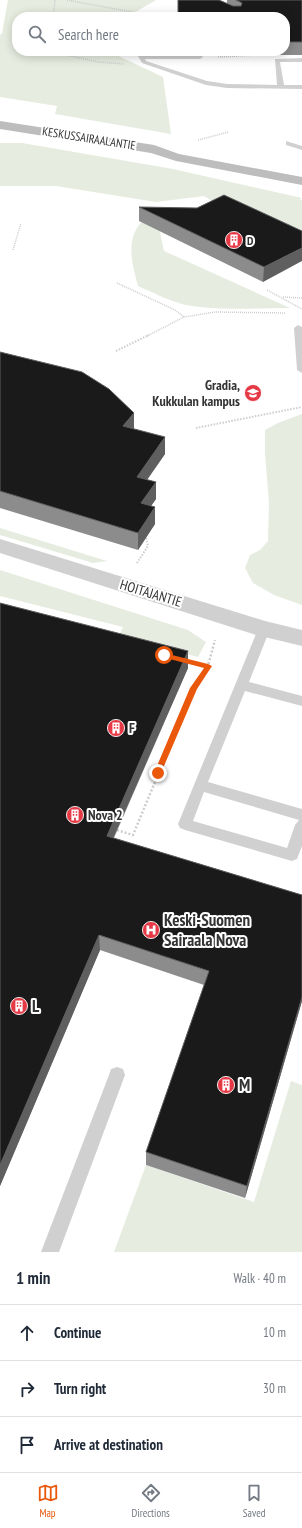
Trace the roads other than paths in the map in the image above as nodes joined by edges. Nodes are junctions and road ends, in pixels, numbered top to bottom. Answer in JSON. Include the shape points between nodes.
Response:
{"nodes":[{"id":1,"x":140,"y":56,"type":"edge"},
{"id":2,"x":180,"y":56,"type":"edge"},
{"id":3,"x":200,"y":57,"type":"road end"},
{"id":4,"x":302,"y":60,"type":"edge"},
{"id":5,"x":281,"y":87,"type":"junction"},
{"id":6,"x":302,"y":87,"type":"edge"},
{"id":7,"x":0,"y":125,"type":"edge"},
{"id":8,"x":8,"y":139,"type":"dead end"},
{"id":9,"x":302,"y":143,"type":"edge"},
{"id":10,"x":302,"y":148,"type":"edge"},
{"id":11,"x":176,"y":157,"type":"junction"},
{"id":12,"x":302,"y":181,"type":"edge"},
{"id":13,"x":298,"y":328,"type":"dead end"},
{"id":14,"x":302,"y":370,"type":"edge"},
{"id":15,"x":0,"y":546,"type":"edge"},
{"id":16,"x":264,"y":629,"type":"junction"},
{"id":17,"x":302,"y":638,"type":"edge"},
{"id":18,"x":241,"y":685,"type":"junction"},
{"id":19,"x":302,"y":701,"type":"edge"},
{"id":20,"x":200,"y":785,"type":"junction"},
{"id":21,"x":302,"y":815,"type":"edge"},
{"id":22,"x":302,"y":825,"type":"edge"},
{"id":23,"x":117,"y":1075,"type":"dead end"},
{"id":24,"x":50,"y":1252,"type":"edge"}],
"edges":[{"from":1,"to":5,"type":"lane","via":[[144,62],[206,83]]},
{"from":2,"to":3,"type":"lane"},
{"from":4,"to":5,"type":"lane","via":[[277,60]]},
{"from":5,"to":6,"type":"lane"},
{"from":7,"to":11,"type":"main road","name":"KESKUSSAIRAALANTIE","via":[[154,149]]},
{"from":8,"to":11,"type":"main road","name":"KESKUSSAIRAALANTIE","via":[[145,159]]},
{"from":9,"to":10,"type":"lane","via":[[289,143]]},
{"from":11,"to":12,"type":"main road","name":"KESKUSSAIRAALANTIE"},
{"from":13,"to":14,"type":"lane"},
{"from":15,"to":16,"type":"street","name":"HOITAJANTIE"},
{"from":16,"to":17,"type":"street","name":"HOITAJANTIE"},
{"from":16,"to":18,"type":"lane"},
{"from":18,"to":19,"type":"lane"},
{"from":18,"to":20,"type":"lane"},
{"from":20,"to":21,"type":"lane"},
{"from":20,"to":22,"type":"lane","via":[[185,824],[292,856]]},
{"from":23,"to":24,"type":"lane"}]}
